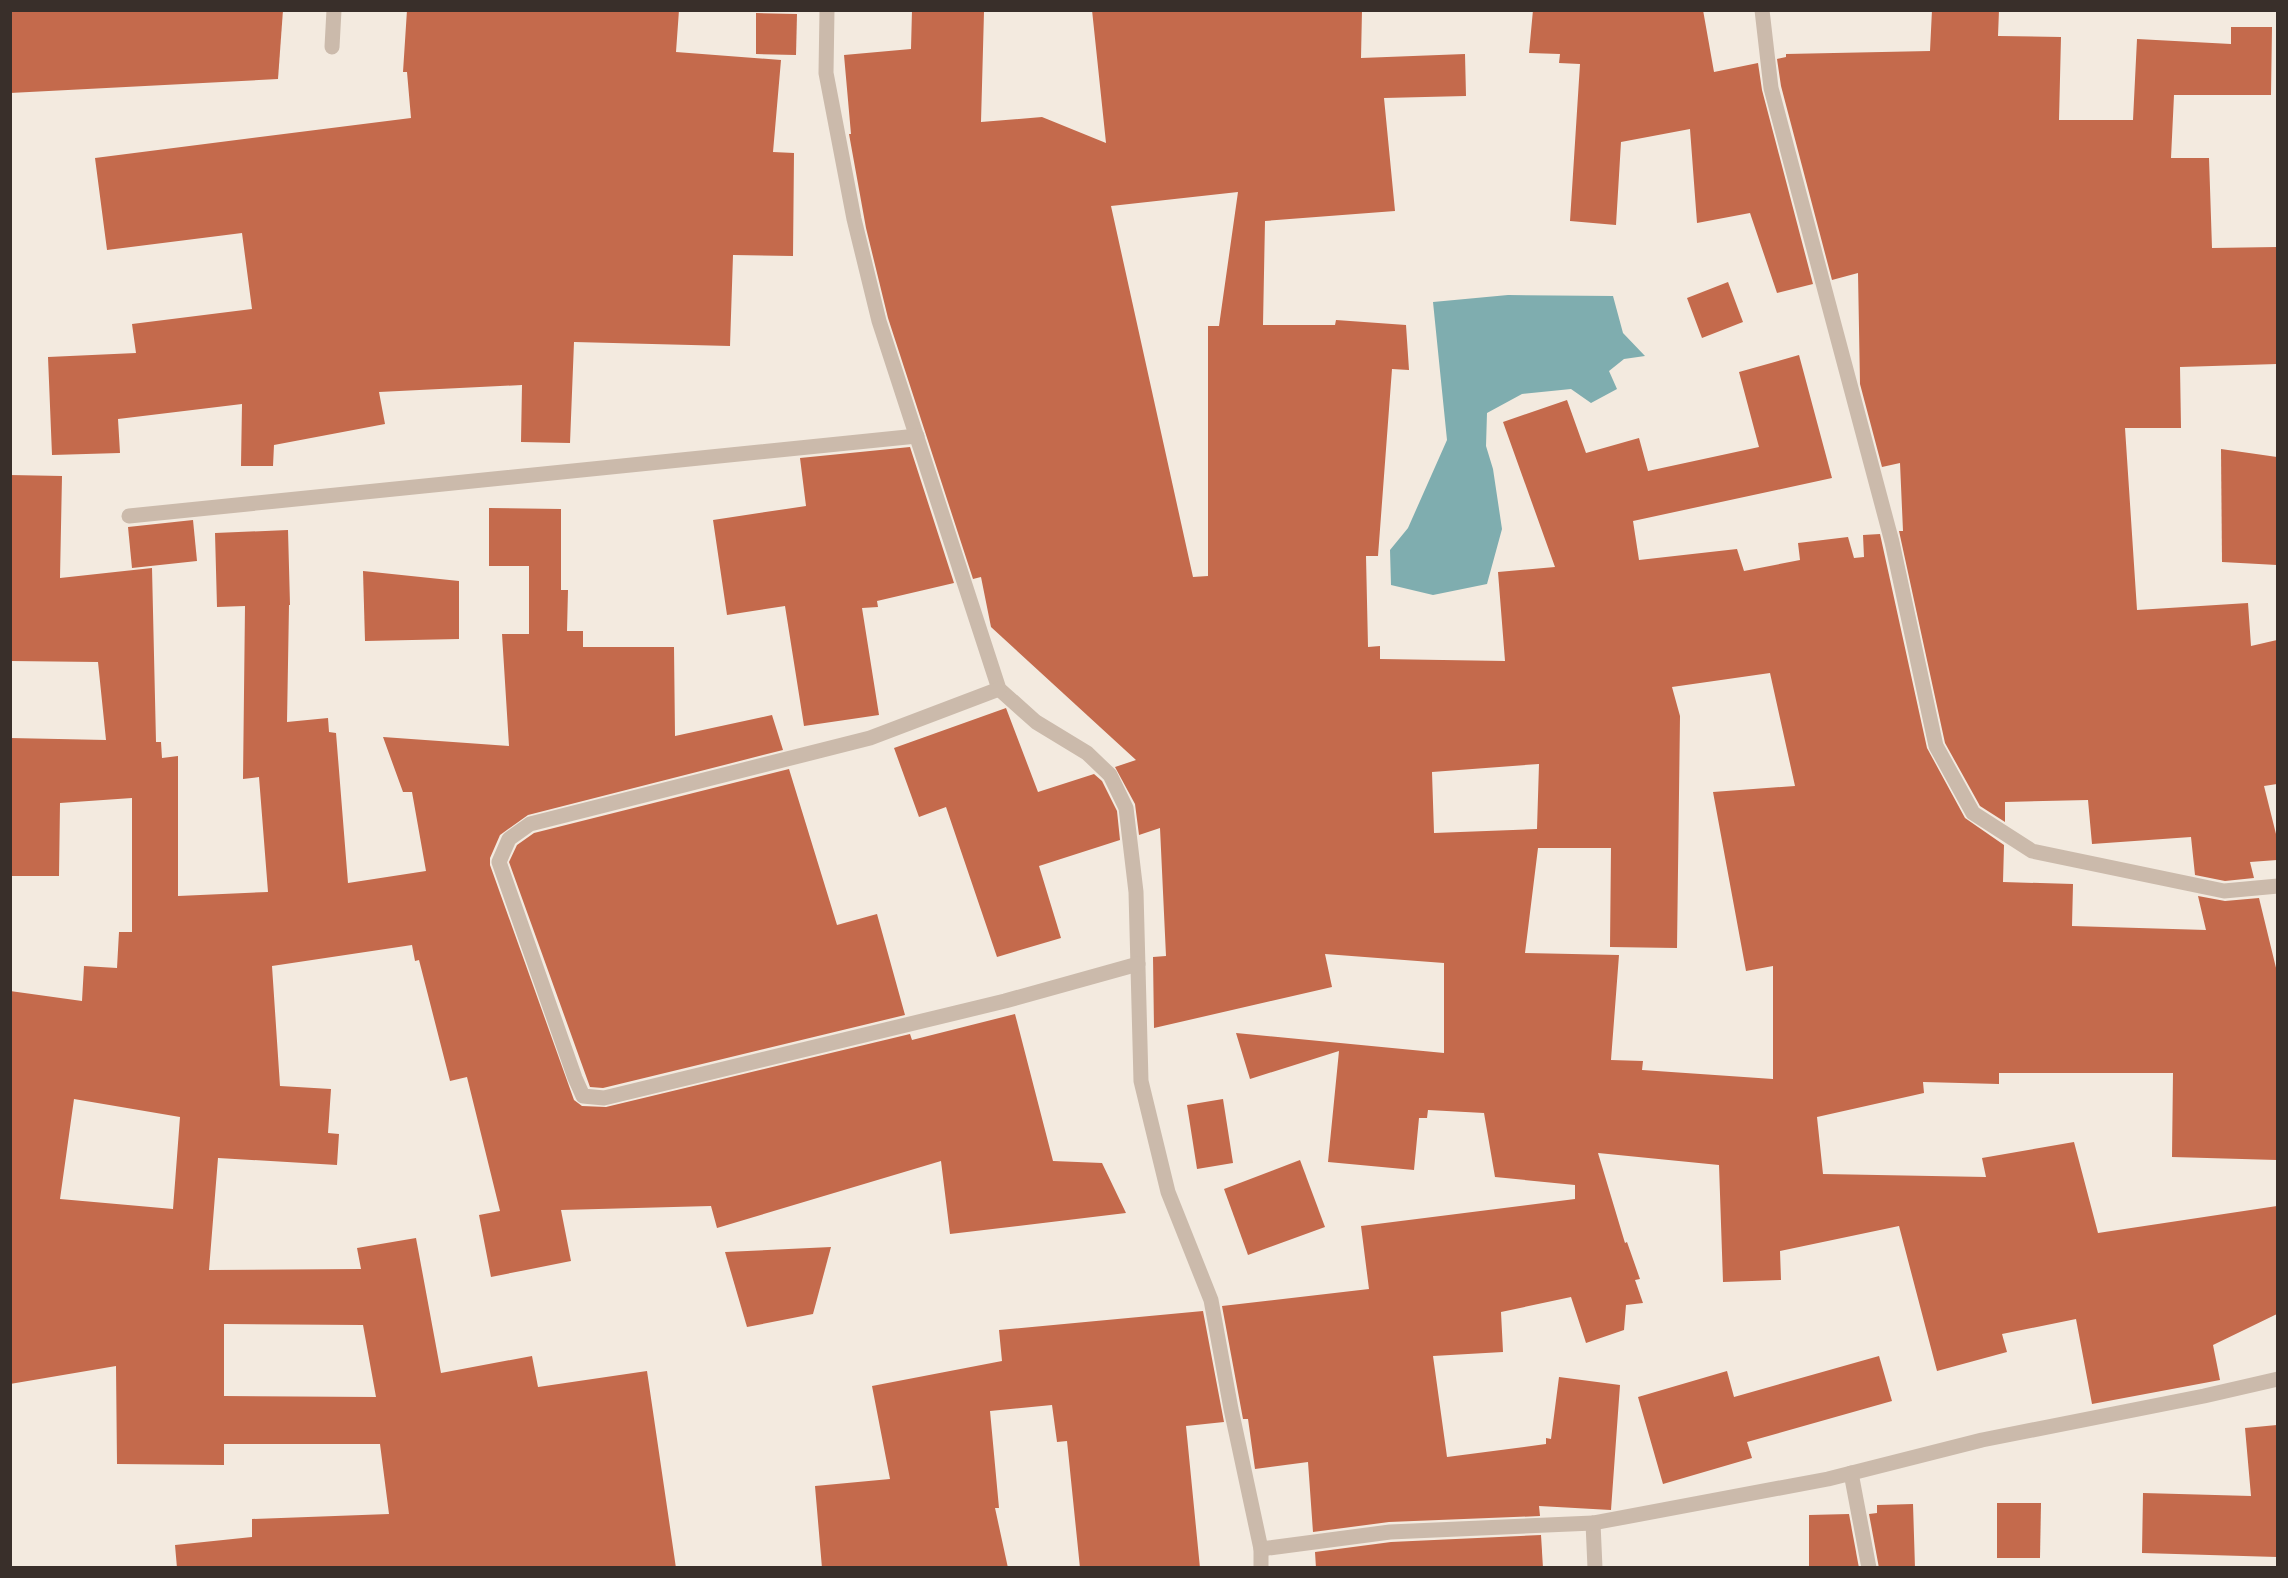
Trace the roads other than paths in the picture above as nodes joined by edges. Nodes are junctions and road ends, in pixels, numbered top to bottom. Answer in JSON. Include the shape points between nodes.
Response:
{"nodes":[{"id":1,"x":334,"y":10,"type":"edge"},
{"id":2,"x":827,"y":10,"type":"edge"},
{"id":3,"x":1761,"y":10,"type":"edge"},
{"id":4,"x":332,"y":47,"type":"dead end"},
{"id":5,"x":917,"y":436,"type":"junction"},
{"id":6,"x":129,"y":516,"type":"dead end"},
{"id":7,"x":999,"y":689,"type":"junction"},
{"id":8,"x":2277,"y":886,"type":"edge"},
{"id":9,"x":1138,"y":964,"type":"junction"},
{"id":10,"x":2277,"y":1379,"type":"edge"},
{"id":11,"x":1851,"y":1473,"type":"junction"},
{"id":12,"x":1593,"y":1523,"type":"junction"},
{"id":13,"x":1261,"y":1549,"type":"junction"},
{"id":14,"x":1262,"y":1568,"type":"edge"},
{"id":15,"x":1594,"y":1568,"type":"edge"},
{"id":16,"x":1869,"y":1568,"type":"edge"}],
"edges":[{"from":1,"to":4,"type":"street"},
{"from":2,"to":5,"type":"street","via":[[826,73],[854,219],[879,321]]},
{"from":3,"to":8,"type":"street","via":[[1771,88],[1892,542],[1936,746],[1972,813],[2032,851],[2224,891]]},
{"from":5,"to":6,"type":"street"},
{"from":5,"to":7,"type":"street"},
{"from":7,"to":9,"type":"street","via":[[1036,722],[1087,753],[1110,775],[1126,808],[1136,892]]},
{"from":7,"to":9,"type":"street","via":[[870,738],[530,824],[509,839],[499,862],[583,1096],[604,1098],[1005,1001]]},
{"from":9,"to":13,"type":"street","via":[[1141,1081],[1168,1192],[1211,1300]]},
{"from":10,"to":11,"type":"street","via":[[1982,1440]]},
{"from":11,"to":12,"type":"street"},
{"from":11,"to":16,"type":"street"},
{"from":12,"to":13,"type":"street","via":[[1390,1532]]},
{"from":12,"to":15,"type":"street"},
{"from":13,"to":14,"type":"street"}]}
